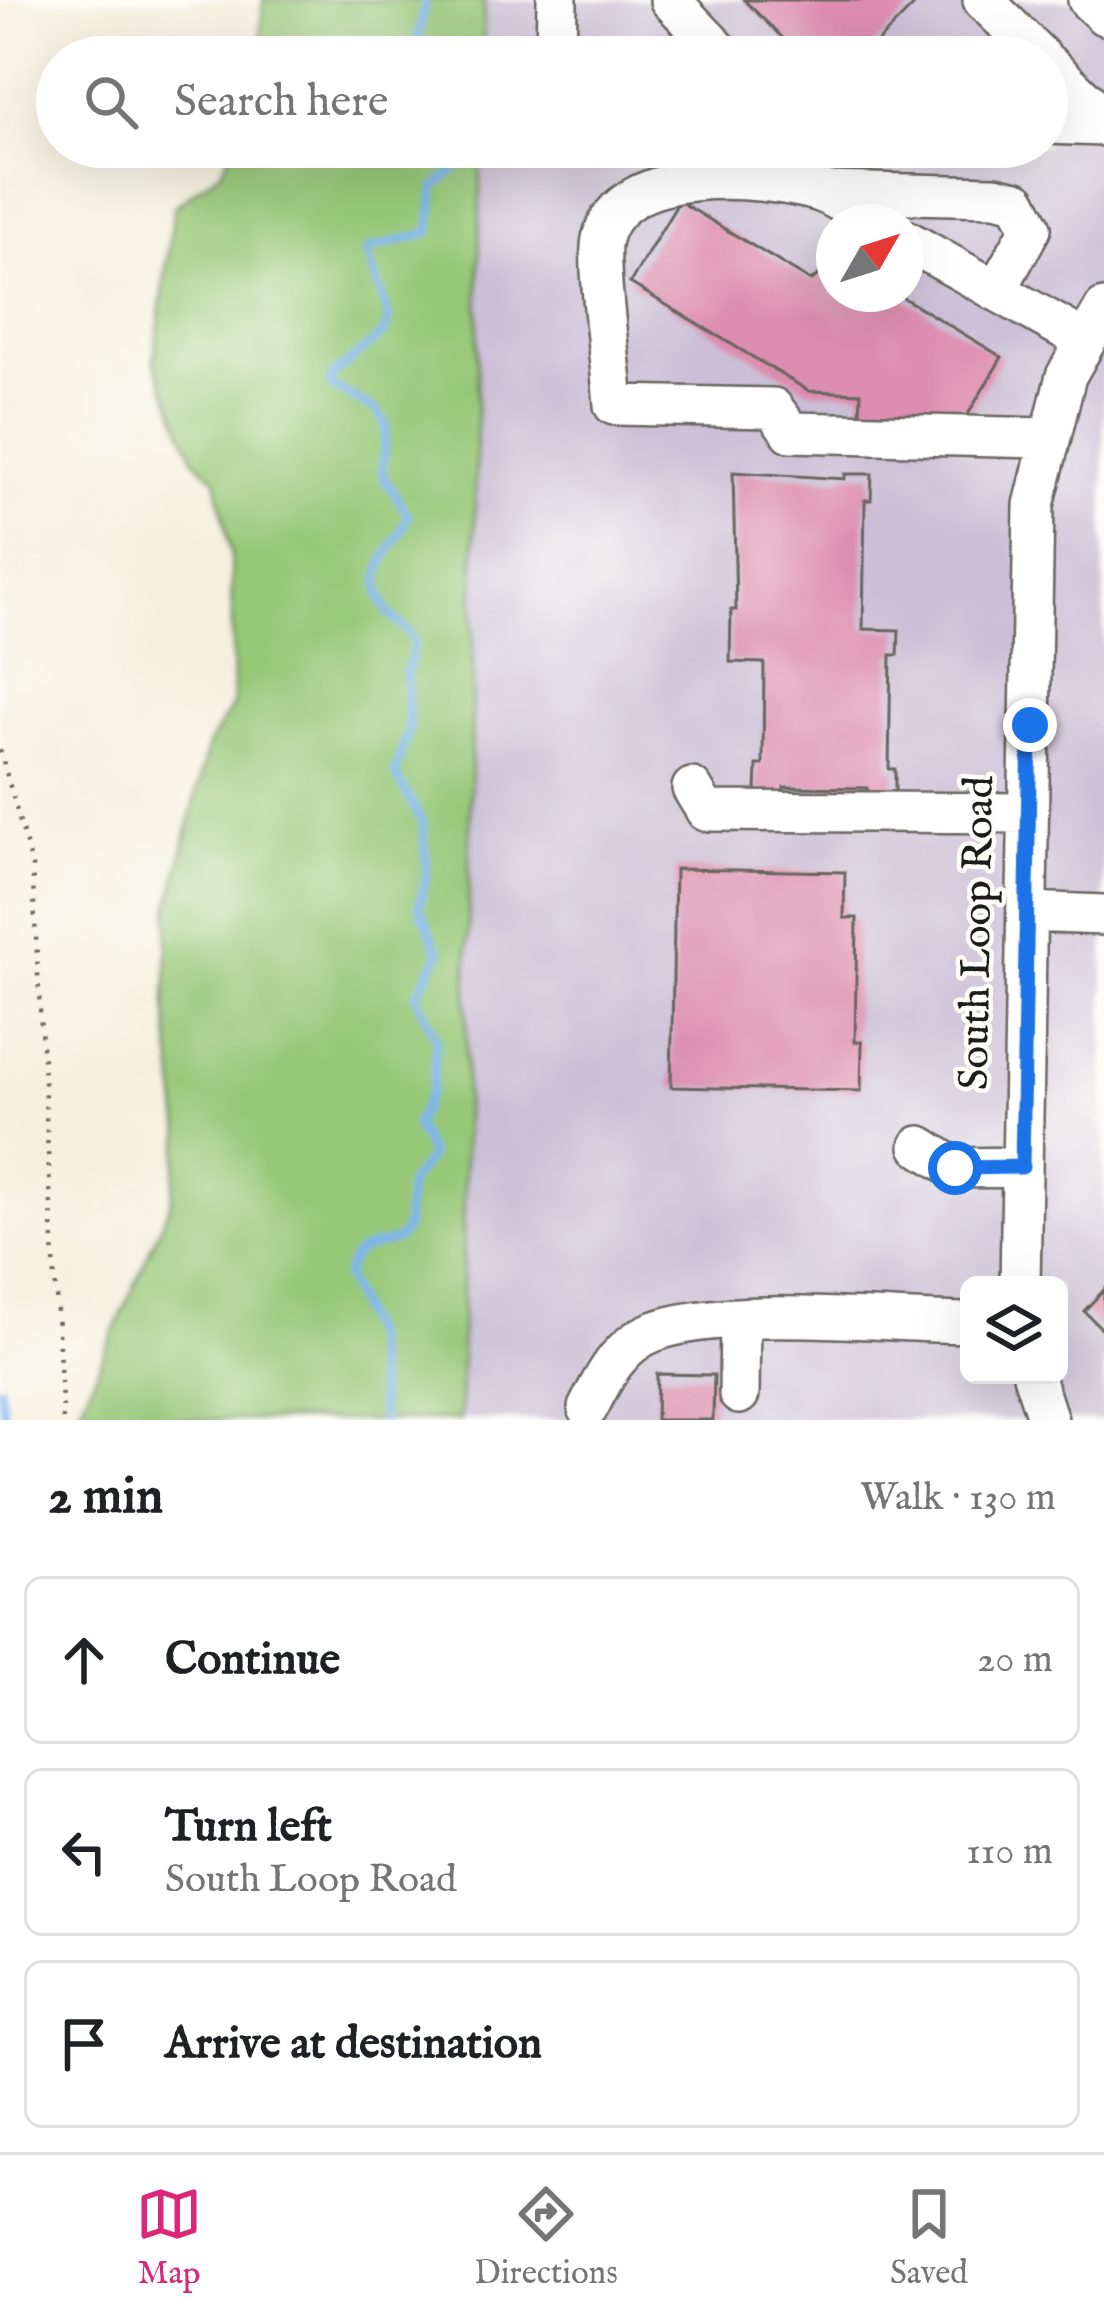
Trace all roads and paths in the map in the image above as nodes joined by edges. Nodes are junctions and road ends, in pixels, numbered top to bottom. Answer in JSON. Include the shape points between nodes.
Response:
{"nodes":[{"id":1,"x":556,"y":0,"type":"edge"},
{"id":2,"x":670,"y":0,"type":"edge"},
{"id":3,"x":982,"y":0,"type":"edge"},
{"id":4,"x":1088,"y":0,"type":"edge"},
{"id":5,"x":1104,"y":15,"type":"edge"},
{"id":6,"x":556,"y":36,"type":"edge"},
{"id":7,"x":705,"y":36,"type":"edge"},
{"id":8,"x":1019,"y":36,"type":"edge"},
{"id":9,"x":1068,"y":85,"type":"edge"},
{"id":10,"x":1104,"y":122,"type":"edge"},
{"id":11,"x":1068,"y":123,"type":"edge"},
{"id":12,"x":820,"y":192,"type":"junction"},
{"id":13,"x":842,"y":204,"type":"edge"},
{"id":14,"x":924,"y":250,"type":"edge"},
{"id":15,"x":996,"y":290,"type":"junction"},
{"id":16,"x":1095,"y":325,"type":"edge"},
{"id":17,"x":1046,"y":438,"type":"junction"},
{"id":18,"x":0,"y":749,"type":"edge"},
{"id":19,"x":692,"y":788,"type":"dead end"},
{"id":20,"x":1028,"y":813,"type":"junction"},
{"id":21,"x":1027,"y":912,"type":"junction"},
{"id":22,"x":1104,"y":915,"type":"edge"},
{"id":23,"x":920,"y":1146,"type":"dead end"},
{"id":24,"x":1022,"y":1167,"type":"junction"},
{"id":25,"x":1020,"y":1276,"type":"edge"},
{"id":26,"x":740,"y":1319,"type":"junction"},
{"id":27,"x":960,"y":1323,"type":"edge"},
{"id":28,"x":1036,"y":1384,"type":"edge"},
{"id":29,"x":739,"y":1394,"type":"dead end"},
{"id":30,"x":588,"y":1408,"type":"dead end"},
{"id":31,"x":63,"y":1420,"type":"edge"},
{"id":32,"x":1048,"y":1420,"type":"edge"}],
"edges":[{"from":1,"to":6,"type":"street"},
{"from":2,"to":7,"type":"street"},
{"from":3,"to":8,"type":"street"},
{"from":4,"to":5,"type":"street"},
{"from":9,"to":10,"type":"street"},
{"from":10,"to":11,"type":"street"},
{"from":12,"to":13,"type":"street"},
{"from":12,"to":15,"type":"street","via":[[1017,201],[1031,228]]},
{"from":12,"to":17,"type":"street","via":[[723,176],[646,190],[617,215],[602,238],[614,405],[773,408],[790,432]]},
{"from":14,"to":15,"type":"street"},
{"from":15,"to":16,"type":"street"},
{"from":16,"to":17,"type":"street","name":"South Loop Road","via":[[1066,376]]},
{"from":17,"to":20,"type":"street","name":"South Loop Road","via":[[1034,505]]},
{"from":18,"to":31,"type":"path","via":[[32,866]]},
{"from":19,"to":20,"type":"street","via":[[706,811]]},
{"from":20,"to":21,"type":"street","name":"South Loop Road"},
{"from":21,"to":22,"type":"street"},
{"from":21,"to":24,"type":"street","name":"South Loop Road"},
{"from":23,"to":24,"type":"street","via":[[955,1168]]},
{"from":24,"to":25,"type":"street","name":"South Loop Road"},
{"from":26,"to":27,"type":"street"},
{"from":26,"to":29,"type":"street"},
{"from":26,"to":30,"type":"street","via":[[650,1332],[606,1372]]},
{"from":28,"to":32,"type":"street"}]}
